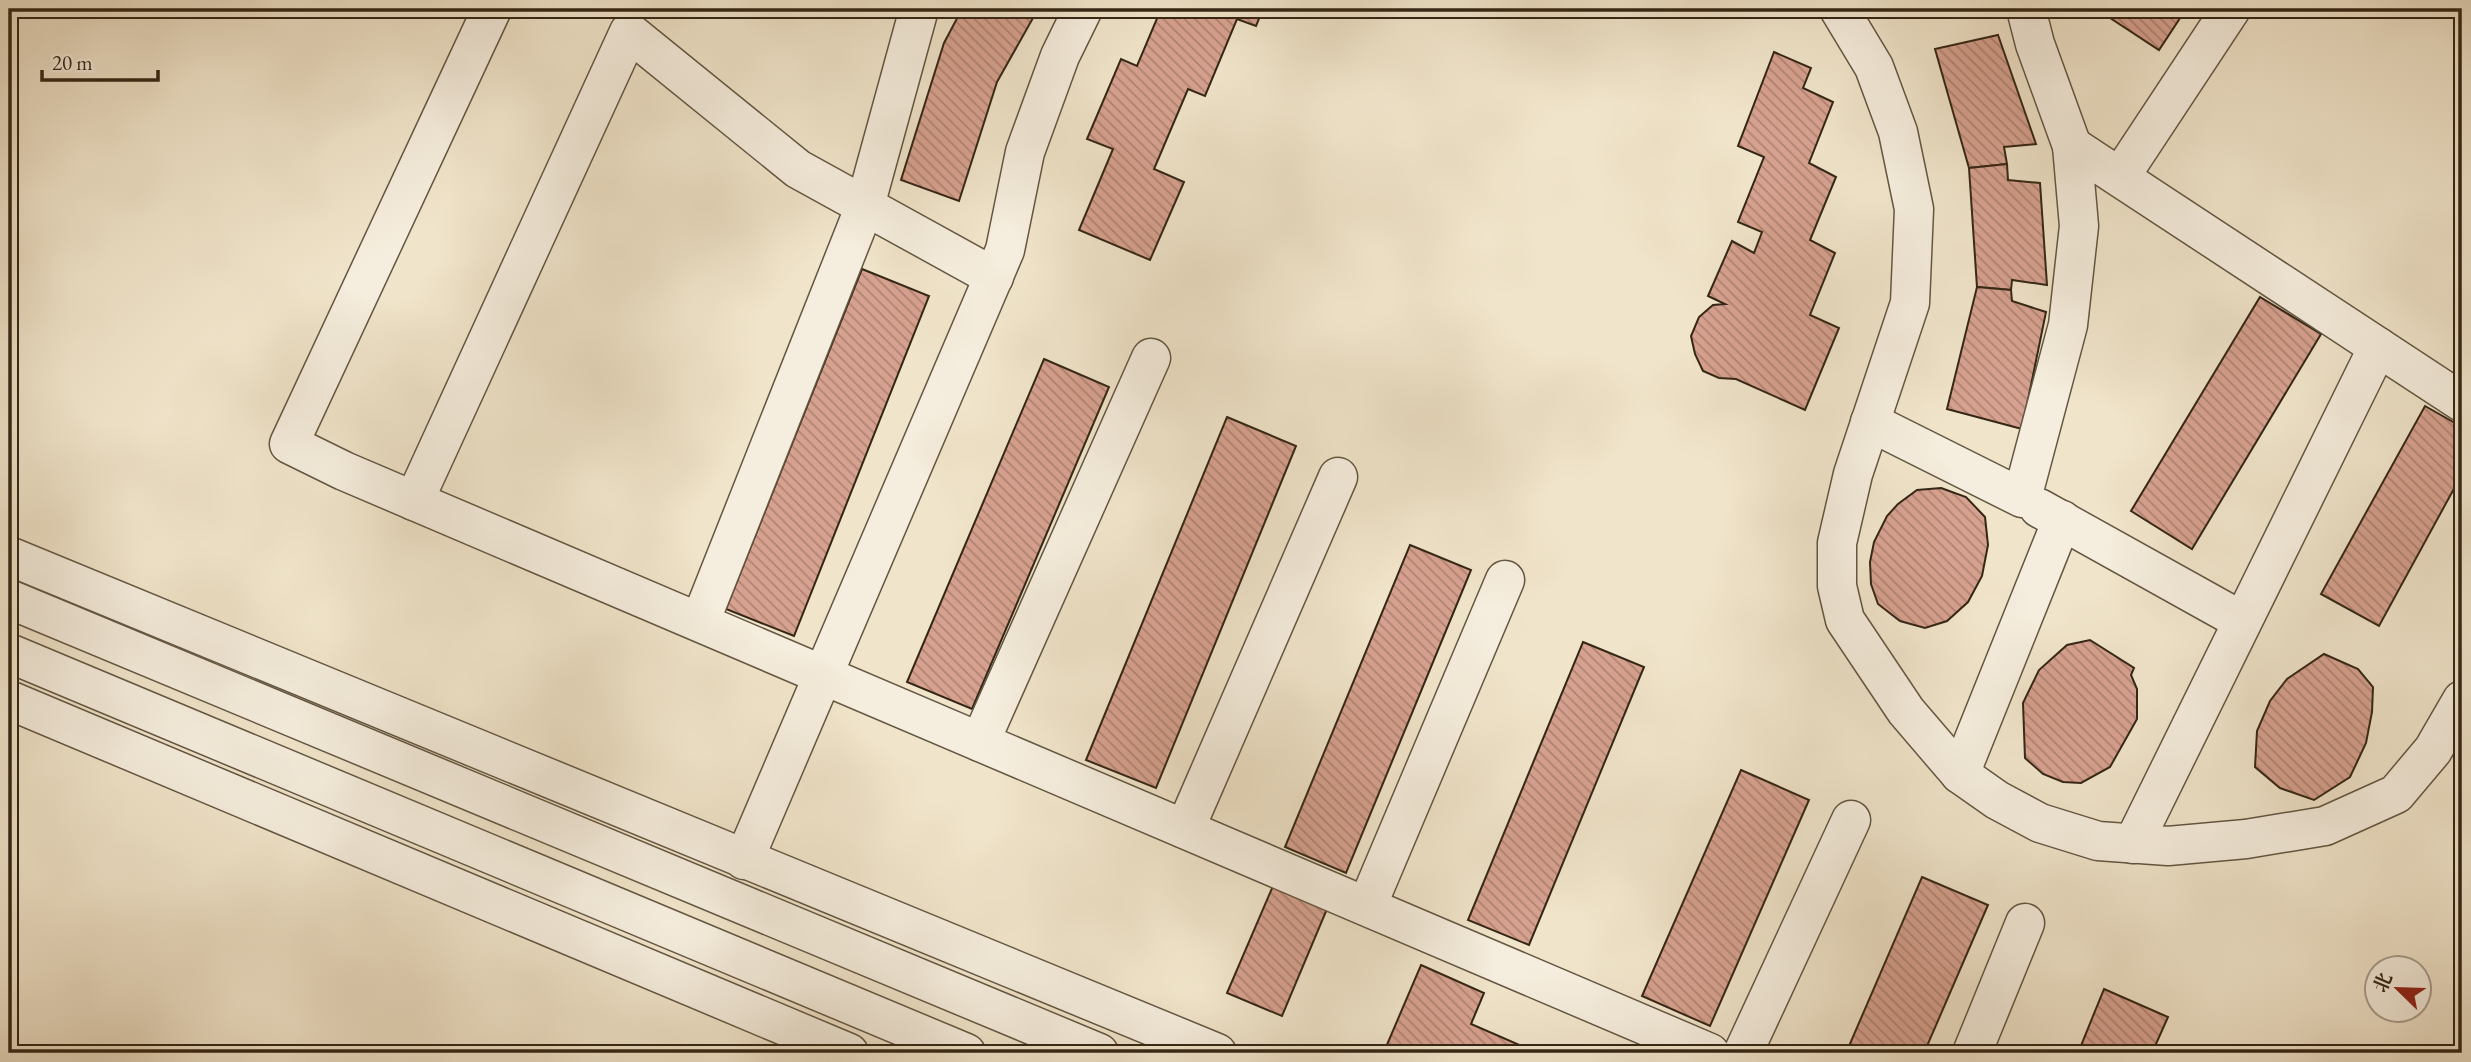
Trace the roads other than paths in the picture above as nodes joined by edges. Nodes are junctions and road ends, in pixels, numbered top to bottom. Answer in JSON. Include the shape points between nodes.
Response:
{"nodes":[{"id":1,"x":492,"y":9,"type":"edge"},
{"id":2,"x":919,"y":9,"type":"edge"},
{"id":3,"x":1083,"y":9,"type":"edge"},
{"id":4,"x":1839,"y":9,"type":"edge"},
{"id":5,"x":2026,"y":9,"type":"edge"},
{"id":6,"x":2231,"y":9,"type":"edge"},
{"id":7,"x":635,"y":20,"type":"edge"},
{"id":8,"x":2072,"y":146,"type":"junction"},
{"id":9,"x":2120,"y":177,"type":"junction"},
{"id":10,"x":865,"y":206,"type":"junction"},
{"id":11,"x":994,"y":277,"type":"junction"},
{"id":12,"x":2378,"y":347,"type":"junction"},
{"id":13,"x":1151,"y":358,"type":"dead end"},
{"id":14,"x":2462,"y":402,"type":"edge"},
{"id":15,"x":1870,"y":422,"type":"junction"},
{"id":16,"x":1338,"y":477,"type":"dead end"},
{"id":17,"x":2022,"y":498,"type":"junction"},
{"id":18,"x":414,"y":501,"type":"junction"},
{"id":19,"x":2062,"y":520,"type":"junction"},
{"id":20,"x":9,"y":556,"type":"edge"},
{"id":21,"x":1505,"y":580,"type":"dead end"},
{"id":22,"x":9,"y":599,"type":"edge"},
{"id":23,"x":2242,"y":621,"type":"junction"},
{"id":24,"x":700,"y":622,"type":"junction"},
{"id":25,"x":9,"y":653,"type":"edge"},
{"id":26,"x":825,"y":675,"type":"junction"},
{"id":27,"x":9,"y":700,"type":"edge"},
{"id":28,"x":2462,"y":700,"type":"edge"},
{"id":29,"x":980,"y":742,"type":"junction"},
{"id":30,"x":1960,"y":774,"type":"junction"},
{"id":31,"x":1851,"y":820,"type":"dead end"},
{"id":32,"x":1185,"y":829,"type":"junction"},
{"id":33,"x":2133,"y":844,"type":"junction"},
{"id":34,"x":744,"y":860,"type":"junction"},
{"id":35,"x":1367,"y":906,"type":"junction"},
{"id":36,"x":2025,"y":923,"type":"dead end"},
{"id":37,"x":849,"y":1053,"type":"edge"},
{"id":38,"x":966,"y":1053,"type":"edge"},
{"id":39,"x":1100,"y":1053,"type":"edge"},
{"id":40,"x":1217,"y":1053,"type":"edge"},
{"id":41,"x":1710,"y":1053,"type":"edge"},
{"id":42,"x":1743,"y":1053,"type":"edge"},
{"id":43,"x":1972,"y":1053,"type":"edge"}],
"edges":[{"from":1,"to":18,"type":"street","via":[[289,444]]},
{"from":2,"to":10,"type":"street"},
{"from":3,"to":11,"type":"street","via":[[1060,56],[1025,152],[1006,250]]},
{"from":4,"to":15,"type":"street","via":[[1879,80],[1898,132],[1914,209],[1910,303]]},
{"from":5,"to":8,"type":"street"},
{"from":6,"to":9,"type":"street"},
{"from":7,"to":10,"type":"street","via":[[798,169]]},
{"from":7,"to":18,"type":"street"},
{"from":8,"to":9,"type":"street"},
{"from":8,"to":17,"type":"street","via":[[2079,226],[2068,325]]},
{"from":9,"to":12,"type":"street"},
{"from":10,"to":11,"type":"street"},
{"from":10,"to":24,"type":"street"},
{"from":11,"to":26,"type":"street"},
{"from":12,"to":14,"type":"street"},
{"from":12,"to":23,"type":"street"},
{"from":13,"to":29,"type":"street"},
{"from":15,"to":17,"type":"street"},
{"from":15,"to":30,"type":"street","via":[[1837,543],[1837,586],[1845,620],[1906,711]]},
{"from":16,"to":32,"type":"street"},
{"from":17,"to":19,"type":"street"},
{"from":18,"to":24,"type":"street"},
{"from":19,"to":23,"type":"street"},
{"from":19,"to":30,"type":"street"},
{"from":20,"to":34,"type":"street"},
{"from":21,"to":35,"type":"street"},
{"from":22,"to":39,"type":"street"},
{"from":23,"to":33,"type":"street"},
{"from":24,"to":26,"type":"street"},
{"from":25,"to":38,"type":"street"},
{"from":26,"to":29,"type":"street"},
{"from":26,"to":34,"type":"street"},
{"from":27,"to":37,"type":"street"},
{"from":28,"to":33,"type":"street","via":[[2433,750],[2396,794],[2325,826],[2246,839]]},
{"from":29,"to":32,"type":"street"},
{"from":30,"to":33,"type":"street","via":[[2040,822],[2098,841]]},
{"from":31,"to":42,"type":"street"},
{"from":32,"to":35,"type":"street"},
{"from":34,"to":40,"type":"street"},
{"from":35,"to":41,"type":"street"},
{"from":36,"to":43,"type":"street"}]}
